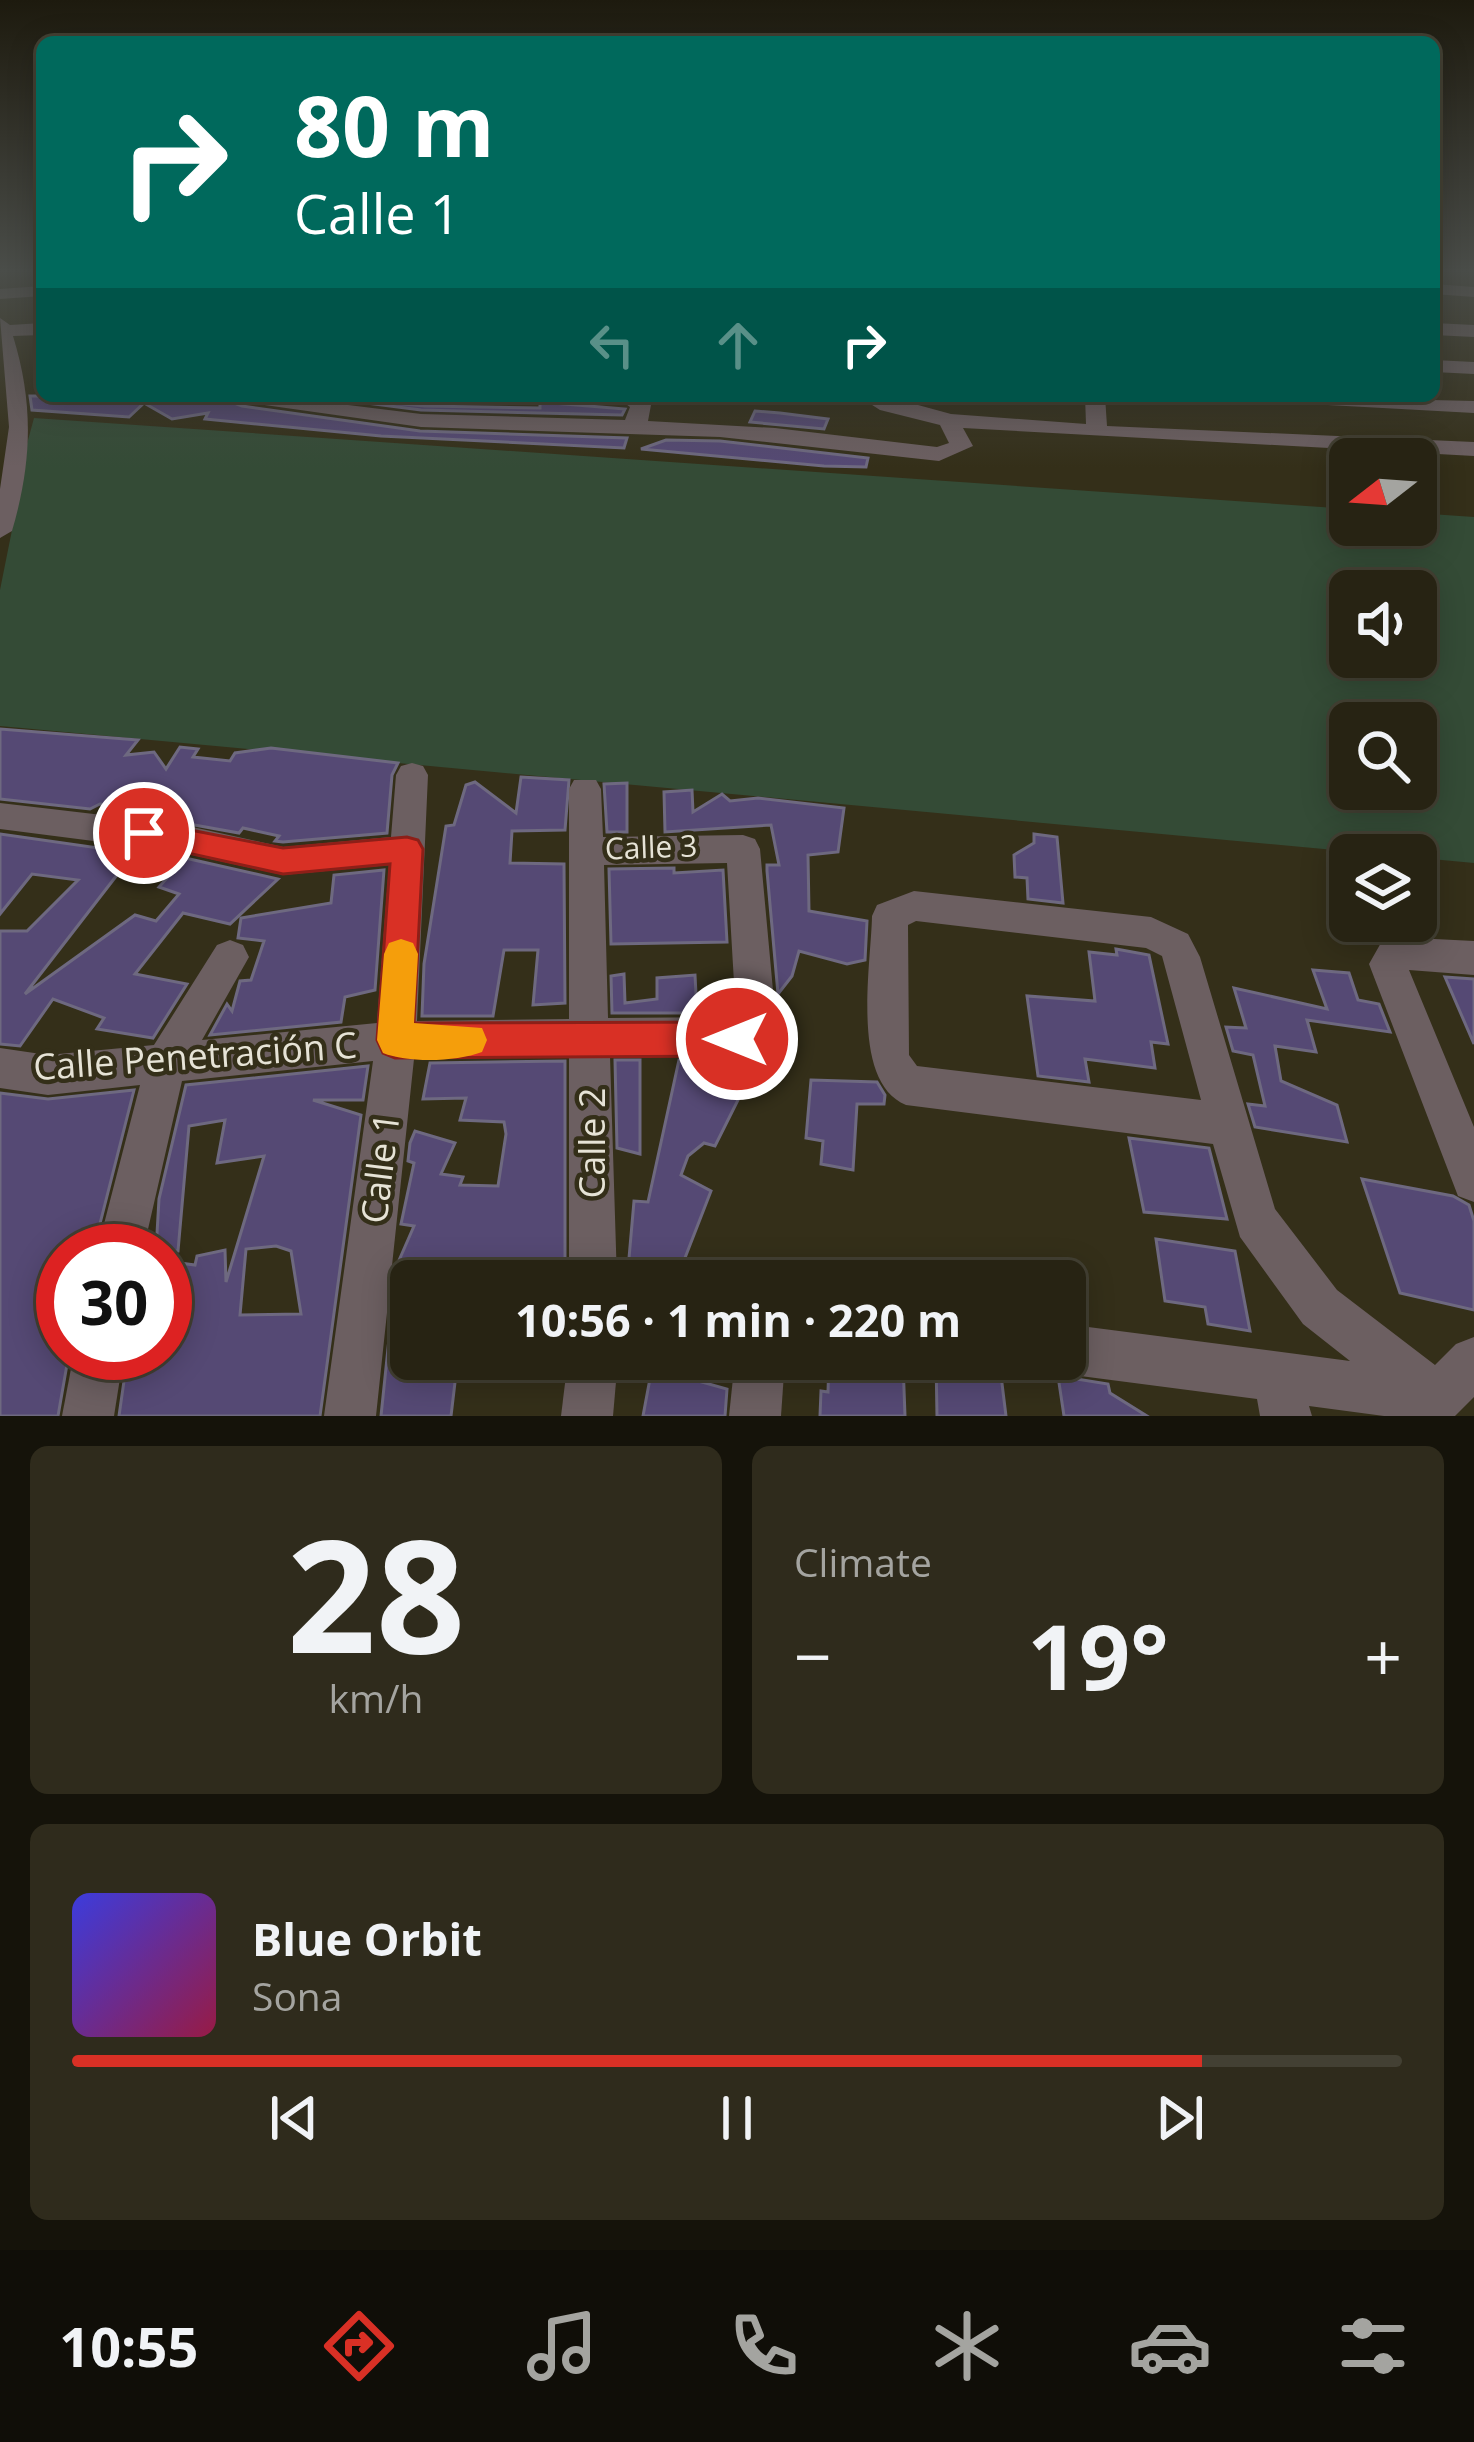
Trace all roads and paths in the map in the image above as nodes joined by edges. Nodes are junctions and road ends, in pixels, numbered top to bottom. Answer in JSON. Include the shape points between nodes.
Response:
{"nodes":[{"id":1,"x":5,"y":335,"type":"edge"},
{"id":2,"x":1440,"y":366,"type":"edge"},
{"id":3,"x":1474,"y":368,"type":"edge"},
{"id":4,"x":31,"y":383,"type":"edge"},
{"id":5,"x":270,"y":402,"type":"edge"},
{"id":6,"x":635,"y":402,"type":"edge"},
{"id":7,"x":881,"y":402,"type":"edge"},
{"id":8,"x":1096,"y":402,"type":"edge"},
{"id":9,"x":1347,"y":402,"type":"edge"},
{"id":10,"x":1433,"y":402,"type":"edge"},
{"id":11,"x":1474,"y":407,"type":"edge"},
{"id":12,"x":947,"y":419,"type":"junction"},
{"id":13,"x":630,"y":428,"type":"junction"},
{"id":14,"x":1097,"y":432,"type":"junction"},
{"id":15,"x":1368,"y":438,"type":"edge"},
{"id":16,"x":1329,"y":442,"type":"edge"},
{"id":17,"x":1437,"y":447,"type":"edge"},
{"id":18,"x":1474,"y":449,"type":"edge"},
{"id":19,"x":9,"y":478,"type":"edge"},
{"id":20,"x":0,"y":531,"type":"edge"},
{"id":21,"x":412,"y":775,"type":"dead end"},
{"id":22,"x":585,"y":789,"type":"dead end"},
{"id":23,"x":0,"y":816,"type":"edge"},
{"id":24,"x":407,"y":849,"type":"junction"},
{"id":25,"x":586,"y":850,"type":"junction"},
{"id":26,"x":230,"y":956,"type":"dead end"},
{"id":27,"x":1474,"y":958,"type":"edge"},
{"id":28,"x":750,"y":1035,"type":"joint"},
{"id":29,"x":395,"y":1040,"type":"junction"},
{"id":30,"x":592,"y":1040,"type":"junction"},
{"id":31,"x":166,"y":1063,"type":"junction"},
{"id":32,"x":0,"y":1068,"type":"edge"},
{"id":33,"x":1230,"y":1125,"type":"junction"},
{"id":34,"x":1474,"y":1180,"type":"edge"},
{"id":35,"x":127,"y":1224,"type":"edge"},
{"id":36,"x":593,"y":1260,"type":"edge"},
{"id":37,"x":1086,"y":1353,"type":"edge"},
{"id":38,"x":1474,"y":1362,"type":"edge"},
{"id":39,"x":94,"y":1380,"type":"edge"},
{"id":40,"x":591,"y":1380,"type":"edge"},
{"id":41,"x":758,"y":1380,"type":"edge"},
{"id":42,"x":1282,"y":1396,"type":"edge"},
{"id":43,"x":1440,"y":1407,"type":"edge"},
{"id":44,"x":88,"y":1416,"type":"edge"},
{"id":45,"x":350,"y":1416,"type":"edge"},
{"id":46,"x":587,"y":1416,"type":"edge"},
{"id":47,"x":754,"y":1416,"type":"edge"}],
"edges":[{"from":1,"to":4,"type":"street"},
{"from":2,"to":3,"type":"street"},
{"from":4,"to":19,"type":"street"},
{"from":5,"to":13,"type":"street","via":[[449,425]]},
{"from":6,"to":13,"type":"street"},
{"from":7,"to":12,"type":"street"},
{"from":8,"to":14,"type":"street"},
{"from":9,"to":15,"type":"street"},
{"from":10,"to":11,"type":"street"},
{"from":12,"to":13,"type":"street","via":[[962,446],[939,454]]},
{"from":12,"to":14,"type":"street"},
{"from":14,"to":16,"type":"street"},
{"from":17,"to":18,"type":"street"},
{"from":19,"to":20,"type":"street"},
{"from":21,"to":24,"type":"street","name":"Calle 1"},
{"from":22,"to":25,"type":"street","name":"Calle 2"},
{"from":23,"to":24,"type":"street","via":[[179,838],[283,861]]},
{"from":24,"to":29,"type":"street","name":"Calle 1"},
{"from":25,"to":28,"type":"street","name":"Calle 3","via":[[743,849],[756,1023]]},
{"from":25,"to":30,"type":"street","name":"Calle 2"},
{"from":26,"to":31,"type":"street"},
{"from":27,"to":34,"type":"street","via":[[1395,953],[1388,964]]},
{"from":28,"to":30,"type":"street","name":"Calle Penetración C"},
{"from":29,"to":30,"type":"street","name":"Calle Penetración C"},
{"from":29,"to":31,"type":"street","name":"Calle Penetración C"},
{"from":29,"to":45,"type":"street","name":"Calle 1"},
{"from":30,"to":36,"type":"street","name":"Calle 2"},
{"from":31,"to":32,"type":"street","name":"Calle Penetración C","via":[[48,1075]]},
{"from":31,"to":35,"type":"street"},
{"from":33,"to":33,"type":"street","via":[[1181,957],[1162,938],[914,906],[890,916],[889,1060],[907,1085]]},
{"from":33,"to":43,"type":"street","via":[[1256,1221],[1320,1307]]},
{"from":37,"to":42,"type":"street"},
{"from":38,"to":43,"type":"street"},
{"from":39,"to":44,"type":"street"},
{"from":40,"to":46,"type":"street"},
{"from":41,"to":47,"type":"street"},
{"from":42,"to":43,"type":"street"}]}
